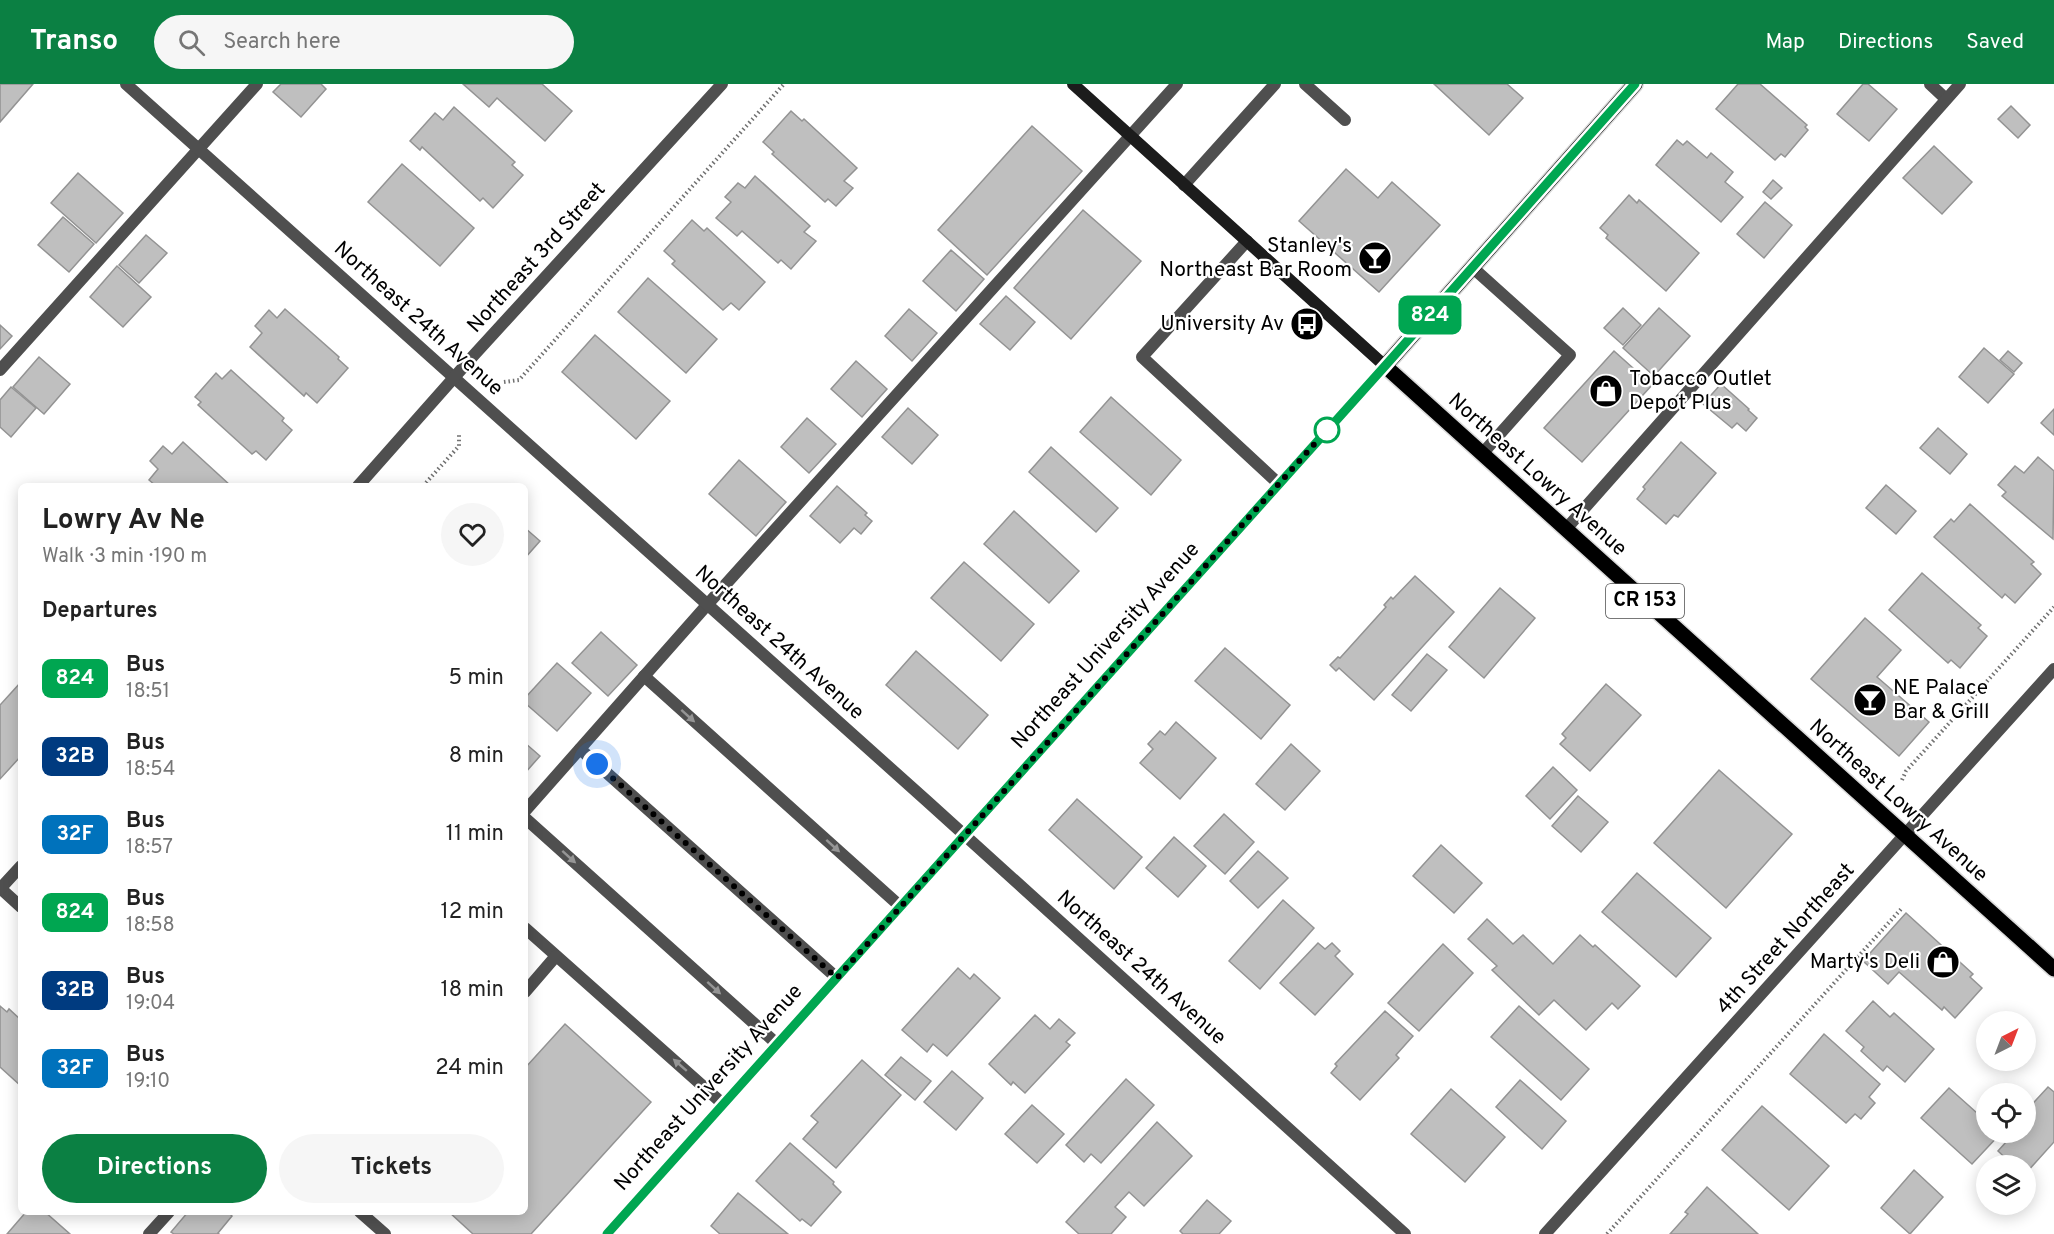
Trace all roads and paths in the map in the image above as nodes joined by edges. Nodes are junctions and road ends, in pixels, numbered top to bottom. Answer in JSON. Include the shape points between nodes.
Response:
{"nodes":[{"id":1,"x":126,"y":84,"type":"edge"},
{"id":2,"x":257,"y":84,"type":"edge"},
{"id":3,"x":722,"y":84,"type":"edge"},
{"id":4,"x":784,"y":84,"type":"edge"},
{"id":5,"x":1072,"y":84,"type":"edge"},
{"id":6,"x":1177,"y":84,"type":"edge"},
{"id":7,"x":1275,"y":84,"type":"edge"},
{"id":8,"x":1305,"y":84,"type":"edge"},
{"id":9,"x":1635,"y":84,"type":"edge"},
{"id":10,"x":1930,"y":84,"type":"edge"},
{"id":11,"x":1960,"y":84,"type":"edge"},
{"id":12,"x":1946,"y":99,"type":"junction"},
{"id":13,"x":1345,"y":120,"type":"dead end"},
{"id":14,"x":1130,"y":136,"type":"junction"},
{"id":15,"x":199,"y":150,"type":"junction"},
{"id":16,"x":1184,"y":185,"type":"junction"},
{"id":17,"x":1246,"y":241,"type":"junction"},
{"id":18,"x":1472,"y":267,"type":"junction"},
{"id":19,"x":1385,"y":366,"type":"junction"},
{"id":20,"x":0,"y":370,"type":"edge"},
{"id":21,"x":454,"y":378,"type":"junction"},
{"id":22,"x":504,"y":382,"type":"dead end"},
{"id":23,"x":459,"y":433,"type":"dead end"},
{"id":24,"x":1482,"y":454,"type":"junction"},
{"id":25,"x":361,"y":483,"type":"edge"},
{"id":26,"x":426,"y":483,"type":"edge"},
{"id":27,"x":1279,"y":484,"type":"junction"},
{"id":28,"x":1566,"y":529,"type":"junction"},
{"id":29,"x":707,"y":605,"type":"junction"},
{"id":30,"x":2054,"y":607,"type":"edge"},
{"id":31,"x":2054,"y":669,"type":"edge"},
{"id":32,"x":644,"y":676,"type":"junction"},
{"id":33,"x":580,"y":749,"type":"junction"},
{"id":34,"x":1902,"y":780,"type":"dead end"},
{"id":35,"x":528,"y":808,"type":"edge"},
{"id":36,"x":528,"y":821,"type":"edge"},
{"id":37,"x":964,"y":834,"type":"junction"},
{"id":38,"x":1905,"y":836,"type":"junction"},
{"id":39,"x":18,"y":869,"type":"edge"},
{"id":40,"x":0,"y":888,"type":"edge"},
{"id":41,"x":18,"y":904,"type":"edge"},
{"id":42,"x":901,"y":907,"type":"junction"},
{"id":43,"x":1902,"y":908,"type":"dead end"},
{"id":44,"x":528,"y":930,"type":"edge"},
{"id":45,"x":556,"y":956,"type":"junction"},
{"id":46,"x":2054,"y":969,"type":"edge"},
{"id":47,"x":837,"y":978,"type":"junction"},
{"id":48,"x":528,"y":989,"type":"edge"},
{"id":49,"x":777,"y":1044,"type":"junction"},
{"id":50,"x":723,"y":1104,"type":"junction"},
{"id":51,"x":166,"y":1215,"type":"edge"},
{"id":52,"x":363,"y":1215,"type":"edge"},
{"id":53,"x":149,"y":1234,"type":"edge"},
{"id":54,"x":385,"y":1234,"type":"edge"},
{"id":55,"x":607,"y":1234,"type":"edge"},
{"id":56,"x":1406,"y":1234,"type":"edge"},
{"id":57,"x":1545,"y":1234,"type":"edge"},
{"id":58,"x":1607,"y":1234,"type":"edge"}],
"edges":[{"from":1,"to":15,"type":"street","name":"Northeast 24th Avenue"},
{"from":2,"to":15,"type":"street"},
{"from":3,"to":21,"type":"street","name":"Northeast 3rd Street"},
{"from":4,"to":22,"type":"path","via":[[519,380]]},
{"from":5,"to":14,"type":"main road","name":"Northeast Lowry Avenue","number":"CR 153"},
{"from":6,"to":14,"type":"street"},
{"from":7,"to":16,"type":"street"},
{"from":8,"to":13,"type":"street"},
{"from":9,"to":18,"type":"main road","name":"Northeast University Avenue"},
{"from":10,"to":12,"type":"street"},
{"from":11,"to":12,"type":"street"},
{"from":12,"to":28,"type":"street"},
{"from":14,"to":16,"type":"main road","name":"Northeast Lowry Avenue","number":"CR 153"},
{"from":14,"to":29,"type":"street"},
{"from":15,"to":20,"type":"street"},
{"from":15,"to":21,"type":"street","name":"Northeast 24th Avenue"},
{"from":16,"to":17,"type":"main road","name":"Northeast Lowry Avenue","number":"CR 153"},
{"from":17,"to":19,"type":"main road","name":"Northeast Lowry Avenue","number":"CR 153"},
{"from":17,"to":27,"type":"street","via":[[1142,357]]},
{"from":18,"to":19,"type":"main road","name":"Northeast University Avenue"},
{"from":18,"to":24,"type":"street","via":[[1570,355]]},
{"from":19,"to":24,"type":"main road","name":"Northeast Lowry Avenue","number":"CR 153"},
{"from":19,"to":27,"type":"main road","name":"Northeast University Avenue"},
{"from":21,"to":25,"type":"street","name":"Northeast 3rd Street"},
{"from":21,"to":29,"type":"street","name":"Northeast 24th Avenue"},
{"from":23,"to":26,"type":"path","via":[[459,446]]},
{"from":24,"to":28,"type":"main road","name":"Northeast Lowry Avenue","number":"CR 153"},
{"from":27,"to":37,"type":"main road","name":"Northeast University Avenue"},
{"from":28,"to":38,"type":"main road","name":"Northeast Lowry Avenue","number":"CR 153"},
{"from":29,"to":32,"type":"street"},
{"from":29,"to":37,"type":"street","name":"Northeast 24th Avenue"},
{"from":30,"to":34,"type":"path"},
{"from":31,"to":38,"type":"street","name":"4th Street Northeast"},
{"from":32,"to":33,"type":"street"},
{"from":32,"to":42,"type":"street","one_way":true},
{"from":33,"to":35,"type":"street"},
{"from":33,"to":47,"type":"street"},
{"from":36,"to":49,"type":"street","one_way":true},
{"from":37,"to":42,"type":"main road","name":"Northeast University Avenue"},
{"from":37,"to":56,"type":"street","name":"Northeast 24th Avenue"},
{"from":38,"to":46,"type":"main road","name":"Northeast Lowry Avenue","number":"CR 153"},
{"from":38,"to":57,"type":"street","name":"4th Street Northeast"},
{"from":39,"to":40,"type":"street"},
{"from":40,"to":41,"type":"street"},
{"from":42,"to":47,"type":"main road","name":"Northeast University Avenue"},
{"from":43,"to":58,"type":"path"},
{"from":44,"to":45,"type":"street"},
{"from":45,"to":48,"type":"street"},
{"from":50,"to":45,"type":"street","one_way":true},
{"from":47,"to":49,"type":"main road","name":"Northeast University Avenue"},
{"from":49,"to":50,"type":"main road","name":"Northeast University Avenue"},
{"from":50,"to":55,"type":"main road","name":"Northeast University Avenue"},
{"from":51,"to":53,"type":"street"},
{"from":52,"to":54,"type":"street"}]}
